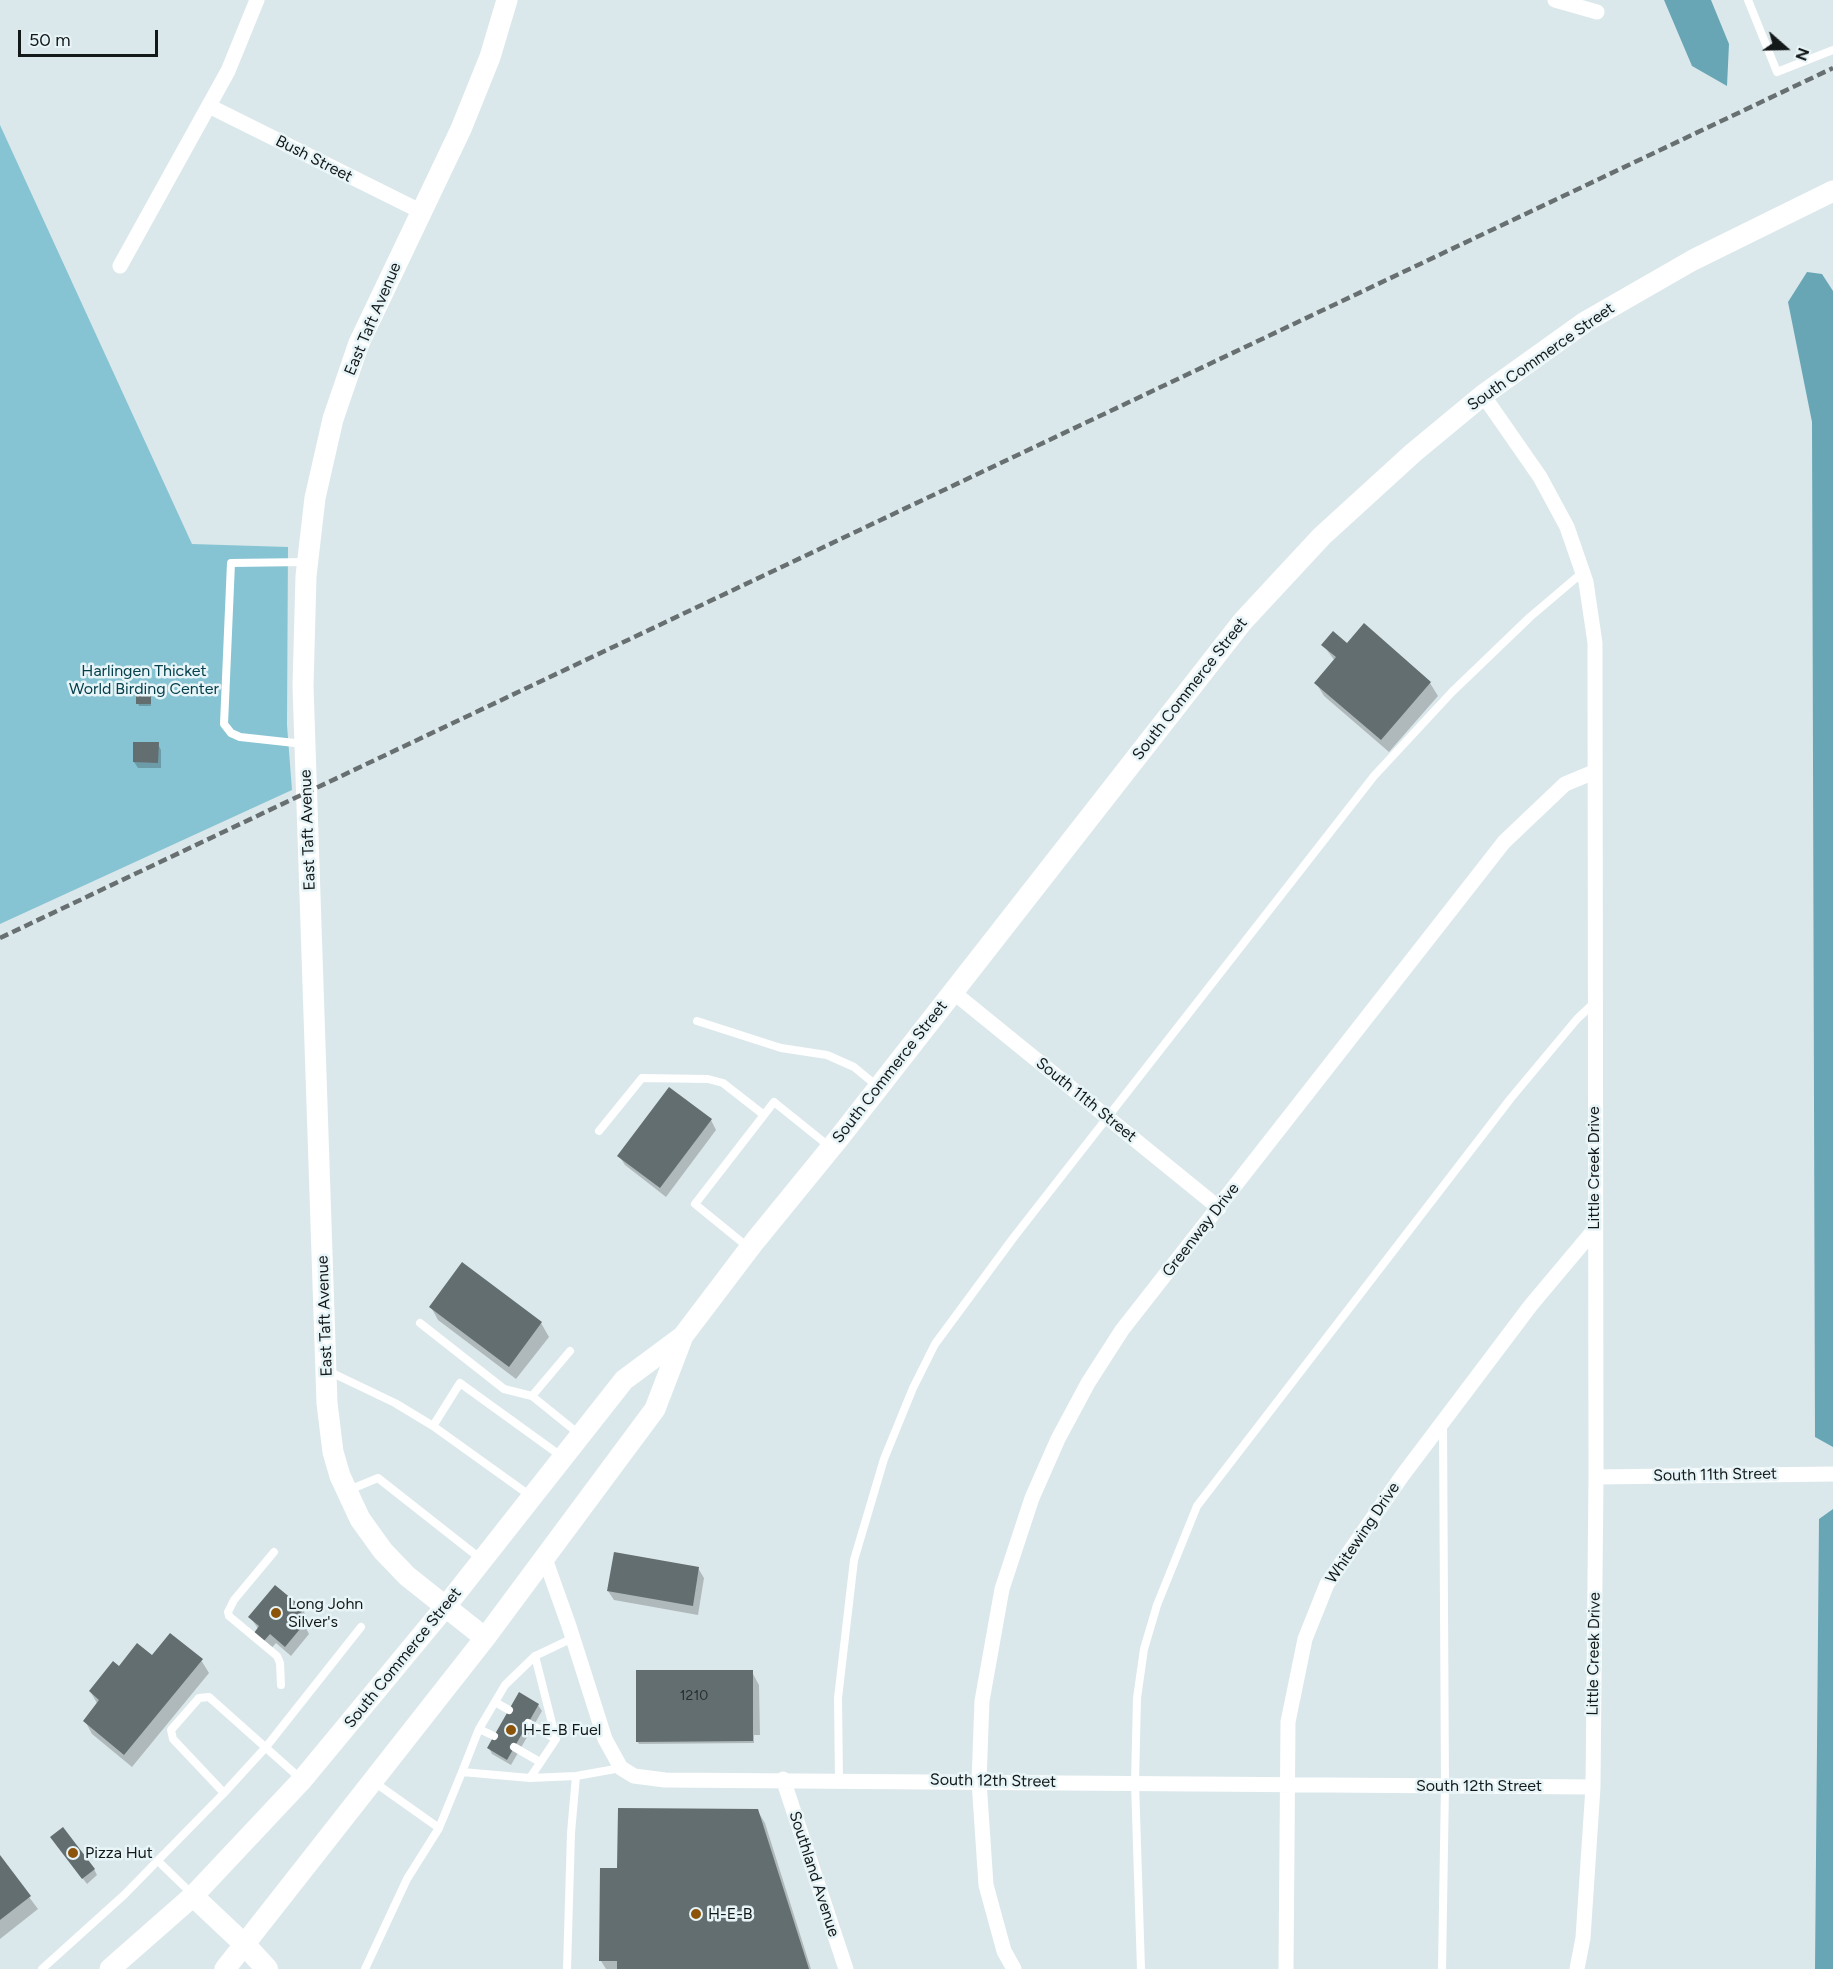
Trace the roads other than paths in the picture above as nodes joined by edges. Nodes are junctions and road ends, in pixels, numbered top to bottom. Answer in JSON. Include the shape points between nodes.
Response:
{"nodes":[{"id":1,"x":257,"y":0,"type":"edge"},
{"id":2,"x":507,"y":0,"type":"edge"},
{"id":3,"x":1555,"y":0,"type":"edge"},
{"id":4,"x":1748,"y":0,"type":"edge"},
{"id":5,"x":1597,"y":12,"type":"dead end"},
{"id":6,"x":1833,"y":50,"type":"edge"},
{"id":7,"x":208,"y":106,"type":"junction"},
{"id":8,"x":1833,"y":191,"type":"edge"},
{"id":9,"x":420,"y":212,"type":"junction"},
{"id":10,"x":120,"y":266,"type":"dead end"},
{"id":11,"x":1483,"y":395,"type":"junction"},
{"id":12,"x":307,"y":562,"type":"junction"},
{"id":13,"x":1583,"y":572,"type":"junction"},
{"id":14,"x":305,"y":744,"type":"junction"},
{"id":15,"x":1594,"y":772,"type":"junction"},
{"id":16,"x":953,"y":992,"type":"junction"},
{"id":17,"x":1594,"y":1003,"type":"junction"},
{"id":18,"x":698,"y":1021,"type":"dead end"},
{"id":19,"x":879,"y":1087,"type":"junction"},
{"id":20,"x":764,"y":1115,"type":"junction"},
{"id":21,"x":1108,"y":1117,"type":"junction"},
{"id":22,"x":599,"y":1131,"type":"dead end"},
{"id":23,"x":831,"y":1148,"type":"junction"},
{"id":24,"x":1219,"y":1208,"type":"junction"},
{"id":25,"x":1594,"y":1230,"type":"junction"},
{"id":26,"x":749,"y":1248,"type":"junction"},
{"id":27,"x":420,"y":1323,"type":"dead end"},
{"id":28,"x":683,"y":1336,"type":"junction"},
{"id":29,"x":570,"y":1351,"type":"dead end"},
{"id":30,"x":326,"y":1370,"type":"junction"},
{"id":31,"x":532,"y":1396,"type":"junction"},
{"id":32,"x":1443,"y":1422,"type":"junction"},
{"id":33,"x":433,"y":1426,"type":"junction"},
{"id":34,"x":580,"y":1435,"type":"junction"},
{"id":35,"x":563,"y":1457,"type":"junction"},
{"id":36,"x":1833,"y":1474,"type":"edge"},
{"id":37,"x":1596,"y":1477,"type":"junction"},
{"id":38,"x":347,"y":1491,"type":"junction"},
{"id":39,"x":532,"y":1497,"type":"junction"},
{"id":40,"x":274,"y":1552,"type":"dead end"},
{"id":41,"x":544,"y":1556,"type":"junction"},
{"id":42,"x":482,"y":1560,"type":"junction"},
{"id":43,"x":446,"y":1606,"type":"junction"},
{"id":44,"x":361,"y":1627,"type":"dead end"},
{"id":45,"x":485,"y":1638,"type":"junction"},
{"id":46,"x":573,"y":1638,"type":"junction"},
{"id":47,"x":535,"y":1656,"type":"junction"},
{"id":48,"x":281,"y":1685,"type":"dead end"},
{"id":49,"x":495,"y":1702,"type":"junction"},
{"id":50,"x":509,"y":1710,"type":"dead end"},
{"id":51,"x":528,"y":1723,"type":"dead end"},
{"id":52,"x":479,"y":1729,"type":"junction"},
{"id":53,"x":494,"y":1736,"type":"dead end"},
{"id":54,"x":556,"y":1739,"type":"junction"},
{"id":55,"x":266,"y":1747,"type":"junction"},
{"id":56,"x":514,"y":1747,"type":"dead end"},
{"id":57,"x":540,"y":1762,"type":"junction"},
{"id":58,"x":621,"y":1768,"type":"junction"},
{"id":59,"x":462,"y":1772,"type":"junction"},
{"id":60,"x":576,"y":1776,"type":"junction"},
{"id":61,"x":530,"y":1778,"type":"junction"},
{"id":62,"x":783,"y":1779,"type":"junction"},
{"id":63,"x":302,"y":1780,"type":"junction"},
{"id":64,"x":839,"y":1780,"type":"junction"},
{"id":65,"x":372,"y":1781,"type":"junction"},
{"id":66,"x":979,"y":1781,"type":"junction"},
{"id":67,"x":1135,"y":1783,"type":"junction"},
{"id":68,"x":1288,"y":1785,"type":"junction"},
{"id":69,"x":1445,"y":1786,"type":"junction"},
{"id":70,"x":1593,"y":1787,"type":"junction"},
{"id":71,"x":224,"y":1793,"type":"junction"},
{"id":72,"x":439,"y":1828,"type":"junction"},
{"id":73,"x":158,"y":1861,"type":"junction"},
{"id":74,"x":193,"y":1896,"type":"junction"},
{"id":75,"x":245,"y":1945,"type":"junction"},
{"id":76,"x":42,"y":1969,"type":"edge"},
{"id":77,"x":110,"y":1969,"type":"edge"},
{"id":78,"x":225,"y":1969,"type":"edge"},
{"id":79,"x":245,"y":1969,"type":"edge"},
{"id":80,"x":267,"y":1969,"type":"edge"},
{"id":81,"x":365,"y":1969,"type":"edge"},
{"id":82,"x":567,"y":1969,"type":"edge"},
{"id":83,"x":846,"y":1969,"type":"edge"},
{"id":84,"x":1014,"y":1969,"type":"edge"},
{"id":85,"x":1141,"y":1969,"type":"edge"},
{"id":86,"x":1286,"y":1969,"type":"edge"},
{"id":87,"x":1442,"y":1969,"type":"edge"},
{"id":88,"x":1577,"y":1969,"type":"edge"}],
"edges":[{"from":1,"to":7,"type":"street","via":[[228,70]]},
{"from":2,"to":9,"type":"main road","name":"East Taft Avenue","via":[[490,57],[461,129]]},
{"from":3,"to":5,"type":"street"},
{"from":4,"to":6,"type":"lane","via":[[1777,72]]},
{"from":7,"to":9,"type":"street","name":"Bush Street"},
{"from":7,"to":10,"type":"street"},
{"from":8,"to":11,"type":"main road","name":"South Commerce Street","via":[[1693,260],[1595,317]]},
{"from":9,"to":12,"type":"main road","name":"East Taft Avenue","via":[[359,343],[333,419],[315,498]]},
{"from":11,"to":13,"type":"street","name":"Little Creek Drive","via":[[1540,477],[1567,527]]},
{"from":11,"to":16,"type":"main road","name":"South Commerce Street","via":[[1322,536],[1243,621]]},
{"from":12,"to":14,"type":"main road","name":"East Taft Avenue"},
{"from":12,"to":14,"type":"lane","via":[[231,563],[224,724],[240,737]]},
{"from":13,"to":15,"type":"street","name":"Little Creek Drive","via":[[1595,643]]},
{"from":13,"to":21,"type":"lane","via":[[1459,684],[1374,776]]},
{"from":14,"to":30,"type":"main road","name":"East Taft Avenue"},
{"from":15,"to":17,"type":"street","name":"Little Creek Drive"},
{"from":15,"to":24,"type":"street","name":"Greenway Drive","via":[[1565,784],[1503,842]]},
{"from":16,"to":19,"type":"main road","name":"South Commerce Street"},
{"from":16,"to":21,"type":"street","name":"South 11th Street"},
{"from":17,"to":25,"type":"street","name":"Little Creek Drive"},
{"from":17,"to":67,"type":"lane","via":[[1511,1098],[1197,1506],[1144,1649],[1137,1698]]},
{"from":18,"to":19,"type":"lane","via":[[781,1048],[827,1055],[854,1067]]},
{"from":19,"to":23,"type":"main road","name":"South Commerce Street"},
{"from":20,"to":22,"type":"lane","via":[[723,1083],[708,1079],[642,1078]]},
{"from":20,"to":23,"type":"lane","via":[[774,1102]]},
{"from":20,"to":26,"type":"lane","via":[[694,1204]]},
{"from":21,"to":24,"type":"street","name":"South 11th Street"},
{"from":21,"to":64,"type":"lane","via":[[956,1313],[913,1388],[867,1509],[854,1560],[838,1698]]},
{"from":23,"to":26,"type":"main road","name":"South Commerce Street"},
{"from":24,"to":66,"type":"street","name":"Greenway Drive","via":[[1122,1330],[1088,1383],[1032,1498],[1002,1589],[982,1701]]},
{"from":25,"to":32,"type":"street","name":"Whitewing Drive","via":[[1531,1305]]},
{"from":25,"to":37,"type":"street","name":"Little Creek Drive"},
{"from":26,"to":28,"type":"main road","name":"South Commerce Street"},
{"from":27,"to":31,"type":"lane","via":[[504,1389]]},
{"from":28,"to":34,"type":"main road","name":"South Commerce Street","via":[[624,1380]]},
{"from":28,"to":41,"type":"main road","name":"South Commerce Street","via":[[655,1409]]},
{"from":29,"to":31,"type":"lane"},
{"from":30,"to":33,"type":"lane"},
{"from":30,"to":38,"type":"main road","name":"East Taft Avenue","via":[[333,1452]]},
{"from":31,"to":34,"type":"lane"},
{"from":32,"to":68,"type":"street","name":"Whitewing Drive","via":[[1327,1584],[1298,1667],[1288,1722]]},
{"from":32,"to":69,"type":"lane"},
{"from":33,"to":35,"type":"lane","via":[[460,1383]]},
{"from":33,"to":39,"type":"lane"},
{"from":34,"to":35,"type":"main road","name":"South Commerce Street"},
{"from":35,"to":39,"type":"main road","name":"South Commerce Street"},
{"from":36,"to":37,"type":"street","name":"South 11th Street"},
{"from":37,"to":70,"type":"street","name":"Little Creek Drive"},
{"from":38,"to":42,"type":"lane","via":[[378,1478]]},
{"from":38,"to":43,"type":"main road","name":"East Taft Avenue","via":[[360,1519],[383,1551],[407,1576]]},
{"from":39,"to":42,"type":"main road","name":"South Commerce Street"},
{"from":40,"to":48,"type":"lane","via":[[228,1612],[277,1656]]},
{"from":41,"to":45,"type":"main road","name":"South Commerce Street"},
{"from":41,"to":46,"type":"street"},
{"from":42,"to":43,"type":"main road","name":"South Commerce Street"},
{"from":43,"to":45,"type":"main road","name":"East Taft Avenue"},
{"from":43,"to":63,"type":"main road","name":"South Commerce Street"},
{"from":44,"to":55,"type":"lane"},
{"from":45,"to":65,"type":"main road","name":"South Commerce Street"},
{"from":46,"to":47,"type":"lane"},
{"from":46,"to":58,"type":"street","via":[[605,1738]]},
{"from":47,"to":49,"type":"lane","via":[[505,1685]]},
{"from":47,"to":54,"type":"lane"},
{"from":49,"to":50,"type":"lane"},
{"from":49,"to":52,"type":"lane"},
{"from":51,"to":54,"type":"lane"},
{"from":52,"to":53,"type":"lane"},
{"from":52,"to":59,"type":"lane"},
{"from":54,"to":57,"type":"lane"},
{"from":55,"to":63,"type":"lane"},
{"from":55,"to":71,"type":"lane"},
{"from":55,"to":71,"type":"lane","via":[[209,1697],[199,1698],[171,1730],[172,1739]]},
{"from":56,"to":57,"type":"lane"},
{"from":57,"to":61,"type":"lane"},
{"from":58,"to":60,"type":"lane"},
{"from":58,"to":62,"type":"street","name":"South 12th Street","via":[[649,1779]]},
{"from":59,"to":61,"type":"lane"},
{"from":59,"to":72,"type":"lane"},
{"from":60,"to":61,"type":"lane"},
{"from":60,"to":82,"type":"lane"},
{"from":62,"to":64,"type":"street","name":"South 12th Street"},
{"from":62,"to":83,"type":"street","name":"Southland Avenue"},
{"from":63,"to":74,"type":"main road","name":"South Commerce Street"},
{"from":64,"to":66,"type":"street","name":"South 12th Street"},
{"from":65,"to":72,"type":"lane"},
{"from":65,"to":75,"type":"main road","name":"South Commerce Street"},
{"from":66,"to":67,"type":"street","name":"South 12th Street"},
{"from":66,"to":84,"type":"street","name":"Greenway Drive","via":[[986,1885],[1004,1951]]},
{"from":67,"to":68,"type":"street","name":"South 12th Street"},
{"from":67,"to":85,"type":"lane"},
{"from":68,"to":69,"type":"street","name":"South 12th Street"},
{"from":68,"to":86,"type":"street","name":"Whitewing Drive"},
{"from":69,"to":70,"type":"street","name":"South 12th Street"},
{"from":69,"to":87,"type":"lane"},
{"from":70,"to":88,"type":"street","name":"Little Creek Drive","via":[[1583,1938]]},
{"from":71,"to":73,"type":"lane"},
{"from":72,"to":81,"type":"lane","via":[[407,1880]]},
{"from":73,"to":74,"type":"lane"},
{"from":73,"to":76,"type":"lane"},
{"from":74,"to":75,"type":"main road"},
{"from":74,"to":77,"type":"main road","name":"South Commerce Street"},
{"from":75,"to":78,"type":"main road","name":"South Commerce Street"},
{"from":75,"to":79,"type":"main road"},
{"from":75,"to":80,"type":"main road"}]}
